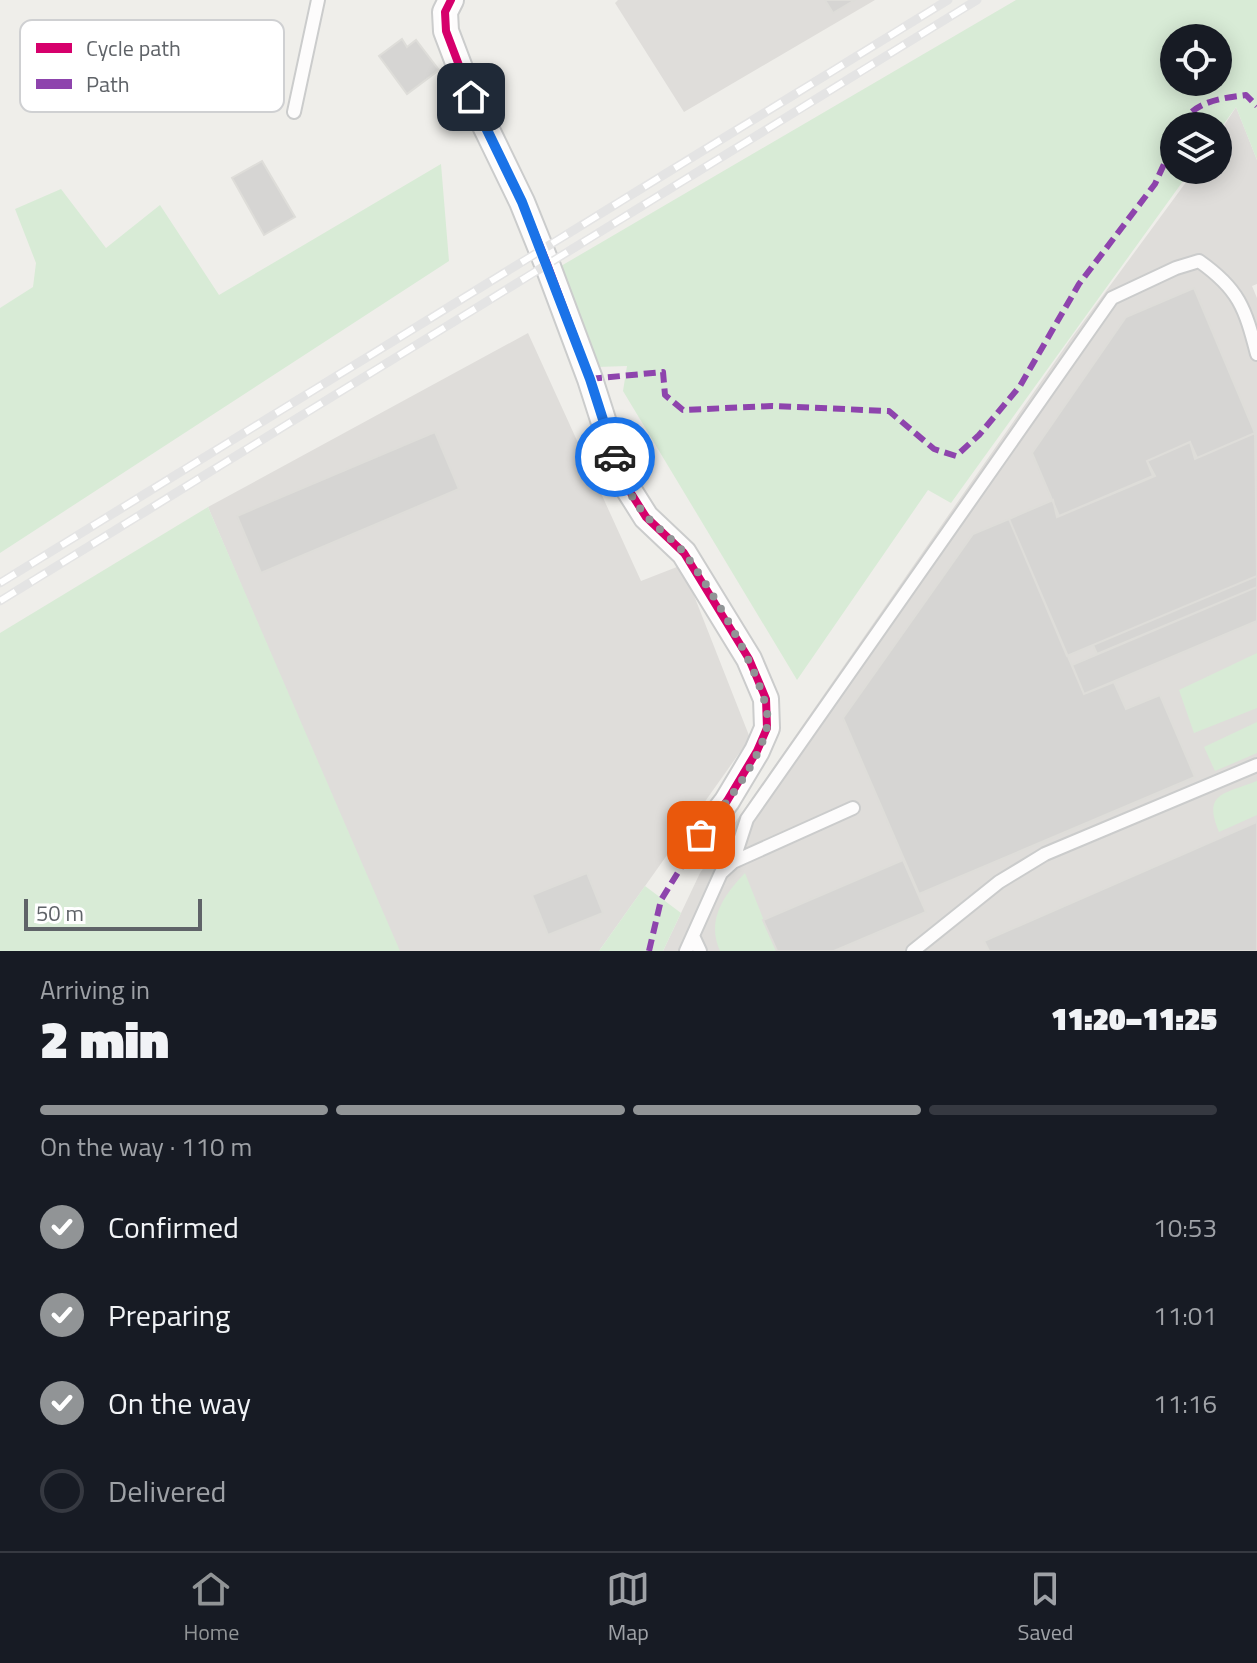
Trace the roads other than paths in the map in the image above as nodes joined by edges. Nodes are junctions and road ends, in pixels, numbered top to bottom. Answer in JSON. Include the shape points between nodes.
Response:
{"nodes":[{"id":1,"x":318,"y":0,"type":"edge"},
{"id":2,"x":451,"y":0,"type":"edge"},
{"id":3,"x":294,"y":112,"type":"dead end"},
{"id":4,"x":1257,"y":354,"type":"edge"},
{"id":5,"x":1257,"y":765,"type":"edge"},
{"id":6,"x":853,"y":808,"type":"dead end"},
{"id":7,"x":701,"y":835,"type":"dead end"},
{"id":8,"x":733,"y":862,"type":"junction"},
{"id":9,"x":693,"y":936,"type":"junction"},
{"id":10,"x":686,"y":951,"type":"edge"},
{"id":11,"x":700,"y":951,"type":"edge"},
{"id":12,"x":913,"y":951,"type":"edge"}],
"edges":[{"from":1,"to":3,"type":"lane"},
{"from":2,"to":7,"type":"street","via":[[445,12],[446,31],[522,202],[622,479],[646,517],[684,553],[749,659],[766,699],[767,728],[757,751]]},
{"from":4,"to":8,"type":"lane","via":[[1244,306],[1225,279],[1199,261],[1112,298],[747,819]]},
{"from":5,"to":12,"type":"lane","via":[[1045,854],[999,882]]},
{"from":6,"to":8,"type":"lane"},
{"from":8,"to":9,"type":"lane","via":[[721,873]]},
{"from":9,"to":10,"type":"lane"},
{"from":9,"to":11,"type":"lane"}]}
